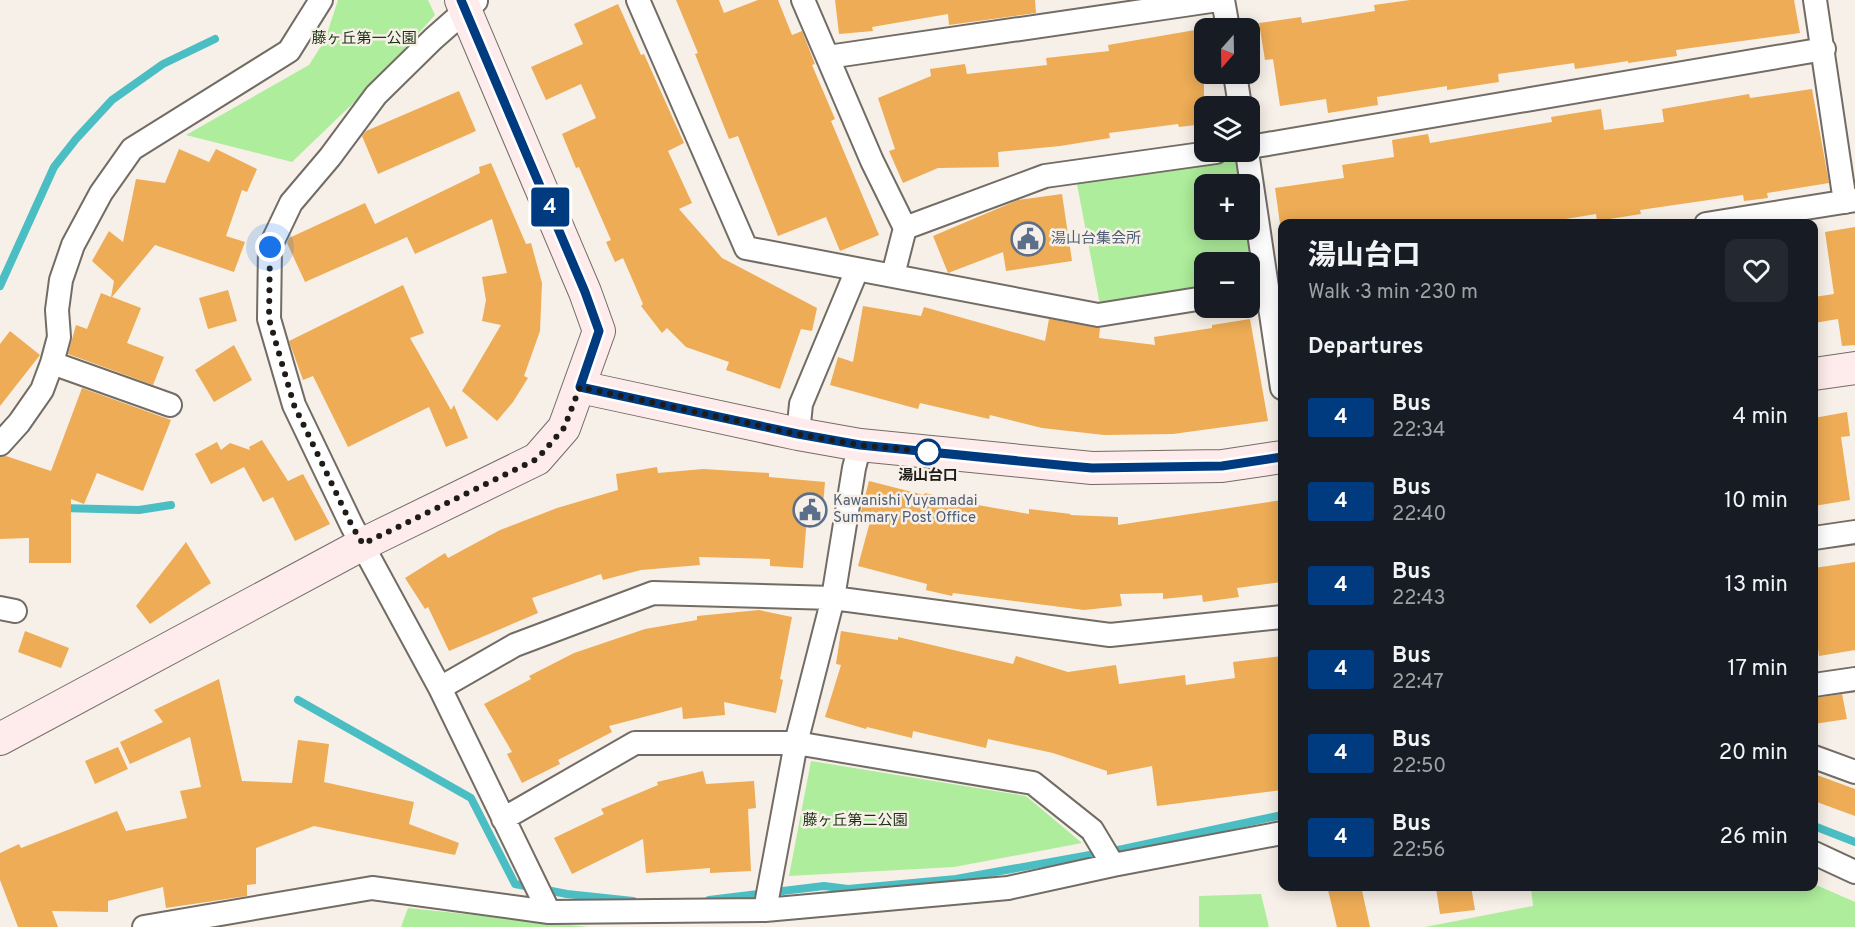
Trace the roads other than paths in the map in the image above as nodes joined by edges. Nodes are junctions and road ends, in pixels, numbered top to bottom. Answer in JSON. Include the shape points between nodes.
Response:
{"nodes":[{"id":1,"x":321,"y":0,"type":"edge"},
{"id":2,"x":638,"y":0,"type":"edge"},
{"id":3,"x":803,"y":0,"type":"edge"},
{"id":4,"x":1218,"y":0,"type":"edge"},
{"id":5,"x":1223,"y":0,"type":"edge"},
{"id":6,"x":1815,"y":0,"type":"edge"},
{"id":7,"x":467,"y":3,"type":"edge"},
{"id":8,"x":1226,"y":18,"type":"edge"},
{"id":9,"x":1824,"y":49,"type":"junction"},
{"id":10,"x":828,"y":57,"type":"junction"},
{"id":11,"x":1260,"y":145,"type":"edge"},
{"id":12,"x":1194,"y":155,"type":"edge"},
{"id":13,"x":1248,"y":162,"type":"edge"},
{"id":14,"x":1850,"y":201,"type":"edge"},
{"id":15,"x":1737,"y":219,"type":"edge"},
{"id":16,"x":904,"y":228,"type":"junction"},
{"id":17,"x":857,"y":270,"type":"junction"},
{"id":18,"x":893,"y":276,"type":"junction"},
{"id":19,"x":1266,"y":288,"type":"edge"},
{"id":20,"x":1194,"y":300,"type":"edge"},
{"id":21,"x":1278,"y":362,"type":"edge"},
{"id":22,"x":52,"y":363,"type":"junction"},
{"id":23,"x":1855,"y":368,"type":"edge"},
{"id":24,"x":1818,"y":373,"type":"edge"},
{"id":25,"x":580,"y":387,"type":"junction"},
{"id":26,"x":170,"y":405,"type":"dead end"},
{"id":27,"x":798,"y":434,"type":"junction"},
{"id":28,"x":0,"y":444,"type":"edge"},
{"id":29,"x":860,"y":445,"type":"junction"},
{"id":30,"x":1278,"y":458,"type":"edge"},
{"id":31,"x":1855,"y":532,"type":"edge"},
{"id":32,"x":1818,"y":537,"type":"edge"},
{"id":33,"x":363,"y":544,"type":"junction"},
{"id":34,"x":833,"y":598,"type":"junction"},
{"id":35,"x":1278,"y":617,"type":"edge"},
{"id":36,"x":1855,"y":679,"type":"edge"},
{"id":37,"x":1818,"y":684,"type":"edge"},
{"id":38,"x":440,"y":688,"type":"junction"},
{"id":39,"x":0,"y":739,"type":"edge"},
{"id":40,"x":796,"y":743,"type":"junction"},
{"id":41,"x":1818,"y":758,"type":"edge"},
{"id":42,"x":1855,"y":772,"type":"edge"},
{"id":43,"x":502,"y":819,"type":"junction"},
{"id":44,"x":1278,"y":834,"type":"edge"},
{"id":45,"x":1818,"y":855,"type":"edge"},
{"id":46,"x":1113,"y":865,"type":"junction"},
{"id":47,"x":1855,"y":872,"type":"edge"},
{"id":48,"x":765,"y":910,"type":"junction"},
{"id":49,"x":549,"y":912,"type":"junction"},
{"id":50,"x":144,"y":927,"type":"edge"}],
"edges":[{"from":1,"to":22,"type":"street","via":[[289,51],[132,149],[101,193],[73,245],[61,280],[59,337]]},
{"from":2,"to":17,"type":"street","via":[[746,248]]},
{"from":3,"to":10,"type":"street"},
{"from":4,"to":10,"type":"street"},
{"from":5,"to":8,"type":"street"},
{"from":6,"to":9,"type":"street"},
{"from":7,"to":25,"type":"street","via":[[599,331]]},
{"from":7,"to":33,"type":"street","via":[[376,95],[291,203],[270,247],[269,319],[294,405]]},
{"from":9,"to":11,"type":"street"},
{"from":9,"to":14,"type":"street"},
{"from":10,"to":16,"type":"street"},
{"from":12,"to":16,"type":"street","via":[[1045,176]]},
{"from":13,"to":19,"type":"street"},
{"from":14,"to":15,"type":"street"},
{"from":16,"to":18,"type":"street"},
{"from":17,"to":18,"type":"street"},
{"from":17,"to":27,"type":"street","via":[[801,404]]},
{"from":18,"to":20,"type":"street","via":[[1098,315]]},
{"from":19,"to":21,"type":"street"},
{"from":22,"to":26,"type":"street"},
{"from":22,"to":28,"type":"street","via":[[42,390]]},
{"from":23,"to":24,"type":"street"},
{"from":25,"to":27,"type":"street"},
{"from":25,"to":33,"type":"street","via":[[564,428],[537,459]]},
{"from":27,"to":29,"type":"street"},
{"from":29,"to":30,"type":"street","via":[[1092,468],[1222,466]]},
{"from":29,"to":34,"type":"street"},
{"from":31,"to":32,"type":"street"},
{"from":33,"to":38,"type":"street"},
{"from":33,"to":39,"type":"street"},
{"from":34,"to":35,"type":"street","via":[[1110,635]]},
{"from":34,"to":38,"type":"street","via":[[653,593],[515,645]]},
{"from":34,"to":40,"type":"street"},
{"from":36,"to":37,"type":"street"},
{"from":38,"to":43,"type":"street"},
{"from":40,"to":43,"type":"street","via":[[635,743]]},
{"from":40,"to":46,"type":"street","via":[[1033,783],[1092,830]]},
{"from":40,"to":48,"type":"street"},
{"from":41,"to":42,"type":"street"},
{"from":43,"to":49,"type":"street"},
{"from":44,"to":46,"type":"street"},
{"from":45,"to":47,"type":"street"},
{"from":46,"to":48,"type":"street","via":[[1008,888]]},
{"from":48,"to":49,"type":"street"},
{"from":49,"to":50,"type":"street","via":[[372,888]]}]}
